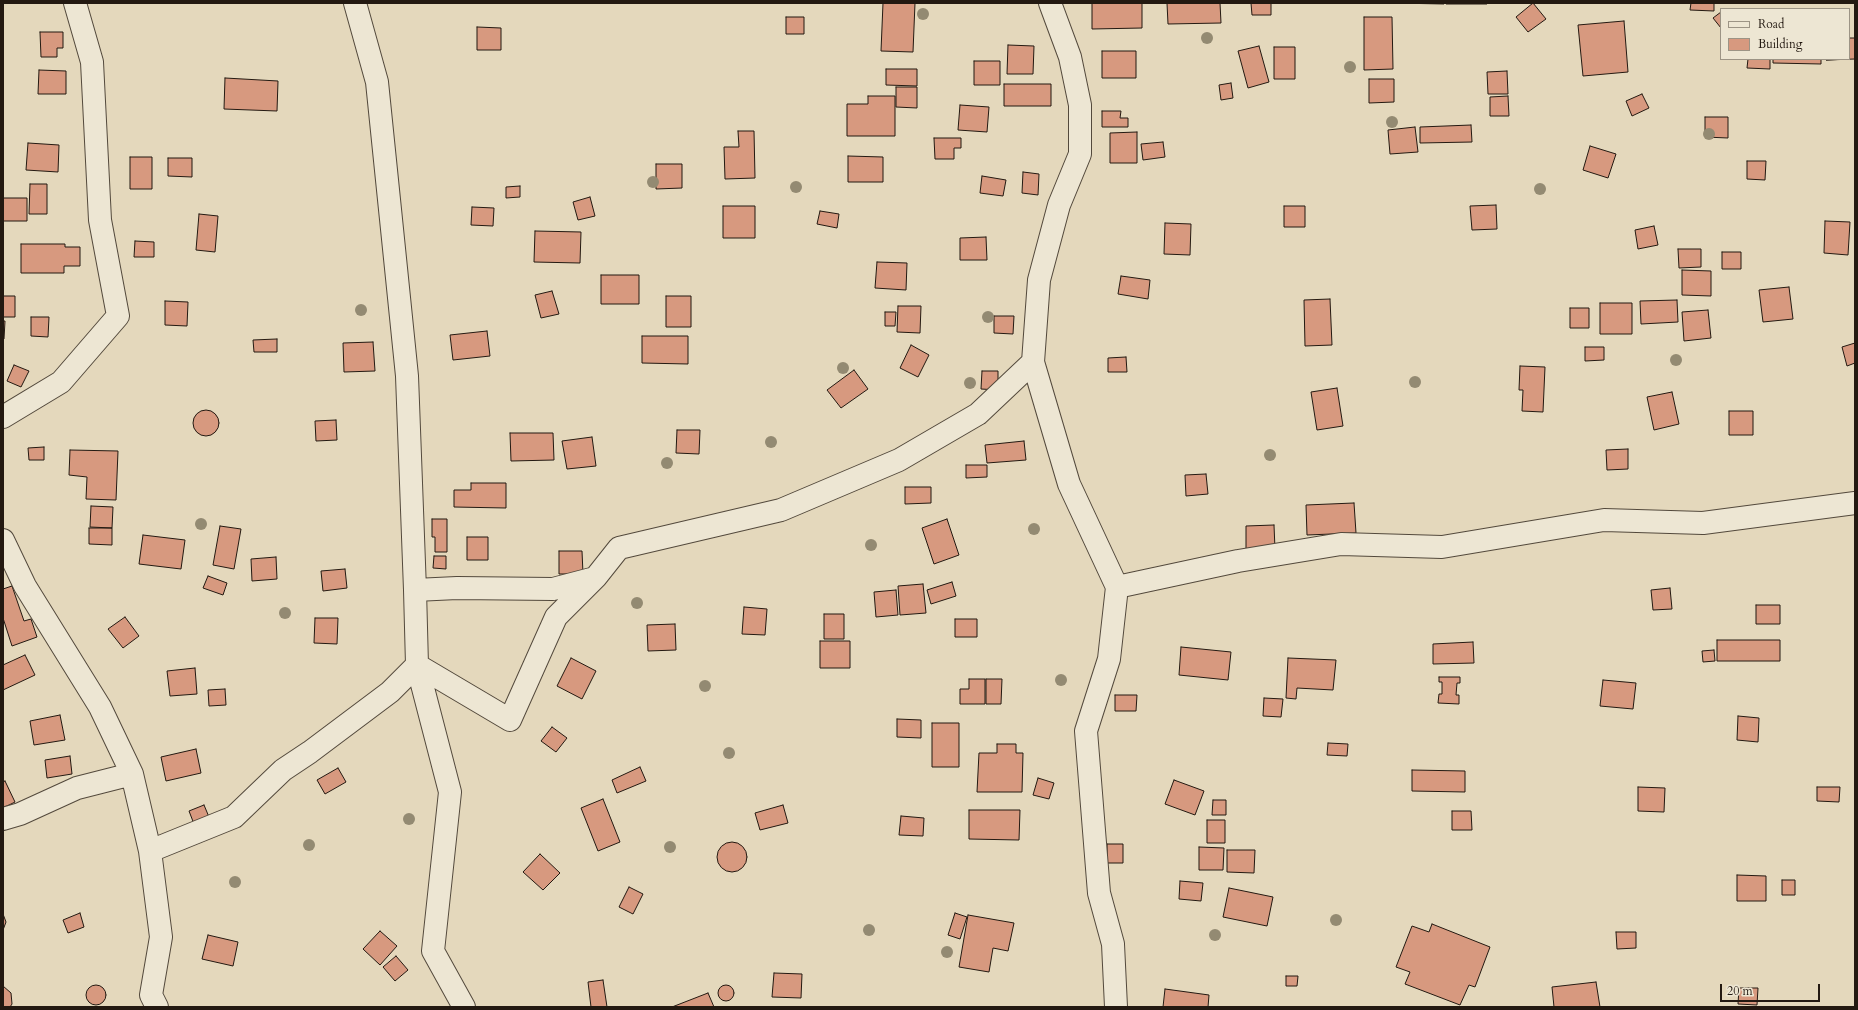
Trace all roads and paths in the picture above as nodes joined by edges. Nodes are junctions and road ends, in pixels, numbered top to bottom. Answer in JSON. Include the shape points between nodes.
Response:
{"nodes":[{"id":1,"x":76,"y":3,"type":"edge"},
{"id":2,"x":355,"y":3,"type":"edge"},
{"id":3,"x":1050,"y":3,"type":"edge"},
{"id":4,"x":1033,"y":362,"type":"junction"},
{"id":5,"x":3,"y":418,"type":"edge"},
{"id":6,"x":1855,"y":503,"type":"edge"},
{"id":7,"x":3,"y":540,"type":"edge"},
{"id":8,"x":596,"y":577,"type":"junction"},
{"id":9,"x":1117,"y":587,"type":"junction"},
{"id":10,"x":416,"y":590,"type":"junction"},
{"id":11,"x":417,"y":665,"type":"junction"},
{"id":12,"x":132,"y":774,"type":"junction"},
{"id":13,"x":3,"y":819,"type":"edge"},
{"id":14,"x":150,"y":851,"type":"junction"},
{"id":15,"x":152,"y":1003,"type":"edge"},
{"id":16,"x":464,"y":1007,"type":"edge"},
{"id":17,"x":1116,"y":1007,"type":"edge"}],
"edges":[{"from":1,"to":5,"type":"street","via":[[92,62],[100,220],[118,316],[61,382]]},
{"from":2,"to":10,"type":"street","via":[[377,82],[382,129],[407,376]]},
{"from":3,"to":4,"type":"street","via":[[1070,57],[1080,105],[1080,154],[1059,205],[1039,280]]},
{"from":4,"to":8,"type":"street","via":[[978,414],[899,460],[781,510],[619,548]]},
{"from":4,"to":9,"type":"street","via":[[1069,484]]},
{"from":6,"to":9,"type":"street","via":[[1702,523],[1604,520],[1442,547],[1341,544],[1238,561]]},
{"from":7,"to":12,"type":"street","via":[[25,586],[100,707]]},
{"from":8,"to":10,"type":"street","via":[[553,589]]},
{"from":8,"to":11,"type":"street","via":[[556,617],[510,720]]},
{"from":9,"to":17,"type":"street","via":[[1109,660],[1086,731],[1099,892],[1113,944]]},
{"from":10,"to":11,"type":"street"},
{"from":11,"to":14,"type":"street","via":[[390,692],[283,770],[234,817]]},
{"from":11,"to":16,"type":"street","via":[[450,792],[433,952]]},
{"from":12,"to":13,"type":"street","via":[[77,788]]},
{"from":12,"to":14,"type":"street"},
{"from":14,"to":15,"type":"street","via":[[161,937]]}]}
